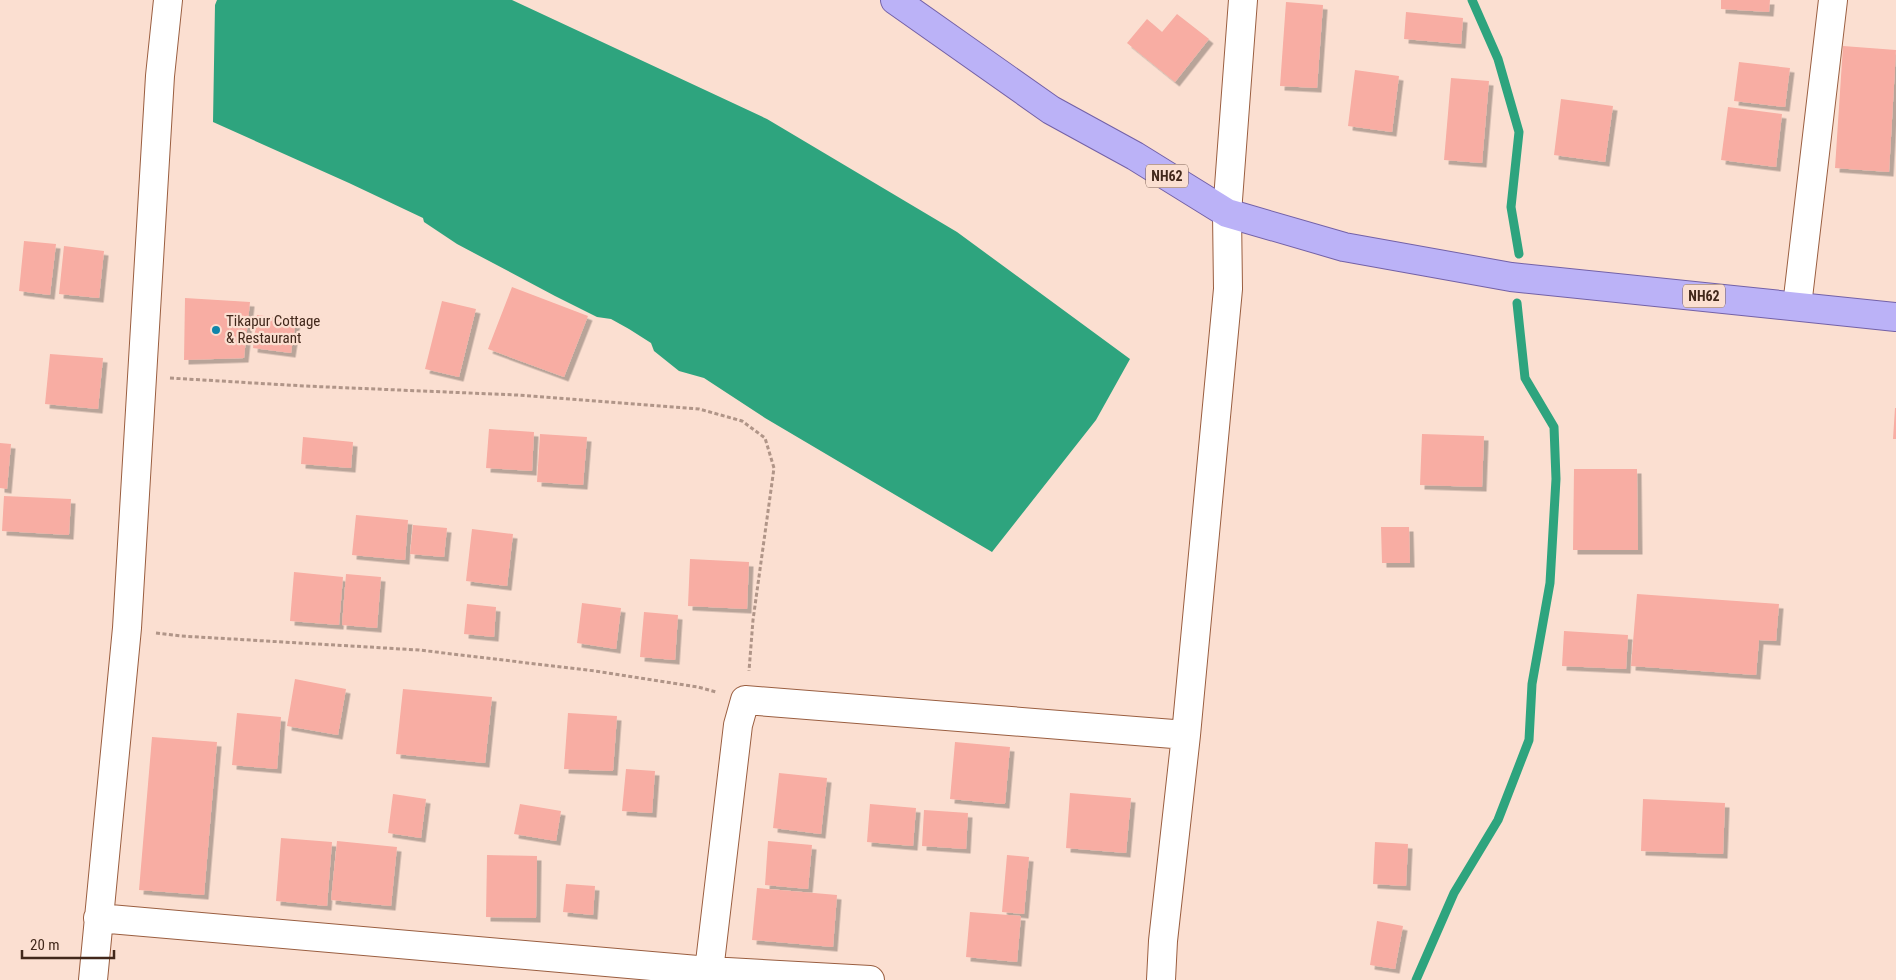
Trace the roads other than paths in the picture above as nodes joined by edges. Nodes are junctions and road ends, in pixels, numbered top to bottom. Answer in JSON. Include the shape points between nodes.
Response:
{"nodes":[{"id":1,"x":168,"y":0,"type":"edge"},
{"id":2,"x":895,"y":0,"type":"edge"},
{"id":3,"x":1243,"y":0,"type":"edge"},
{"id":4,"x":1833,"y":0,"type":"edge"},
{"id":5,"x":1227,"y":213,"type":"junction"},
{"id":6,"x":1796,"y":306,"type":"junction"},
{"id":7,"x":1896,"y":317,"type":"edge"},
{"id":8,"x":1186,"y":735,"type":"junction"},
{"id":9,"x":98,"y":918,"type":"junction"},
{"id":10,"x":709,"y":971,"type":"junction"},
{"id":11,"x":93,"y":980,"type":"edge"},
{"id":12,"x":870,"y":980,"type":"edge"},
{"id":13,"x":1161,"y":980,"type":"edge"}],
"edges":[{"from":1,"to":9,"type":"street","via":[[160,76],[127,628]]},
{"from":2,"to":5,"type":"main road","number":"NH62","via":[[1052,110]]},
{"from":3,"to":5,"type":"street"},
{"from":4,"to":6,"type":"street"},
{"from":5,"to":6,"type":"main road","number":"NH62","via":[[1344,247],[1511,277]]},
{"from":5,"to":8,"type":"street","via":[[1228,289]]},
{"from":6,"to":7,"type":"main road","number":"NH62"},
{"from":8,"to":10,"type":"street","via":[[745,700],[738,725]]},
{"from":8,"to":13,"type":"street"},
{"from":9,"to":10,"type":"street"},
{"from":9,"to":11,"type":"street"},
{"from":10,"to":12,"type":"street"}]}
